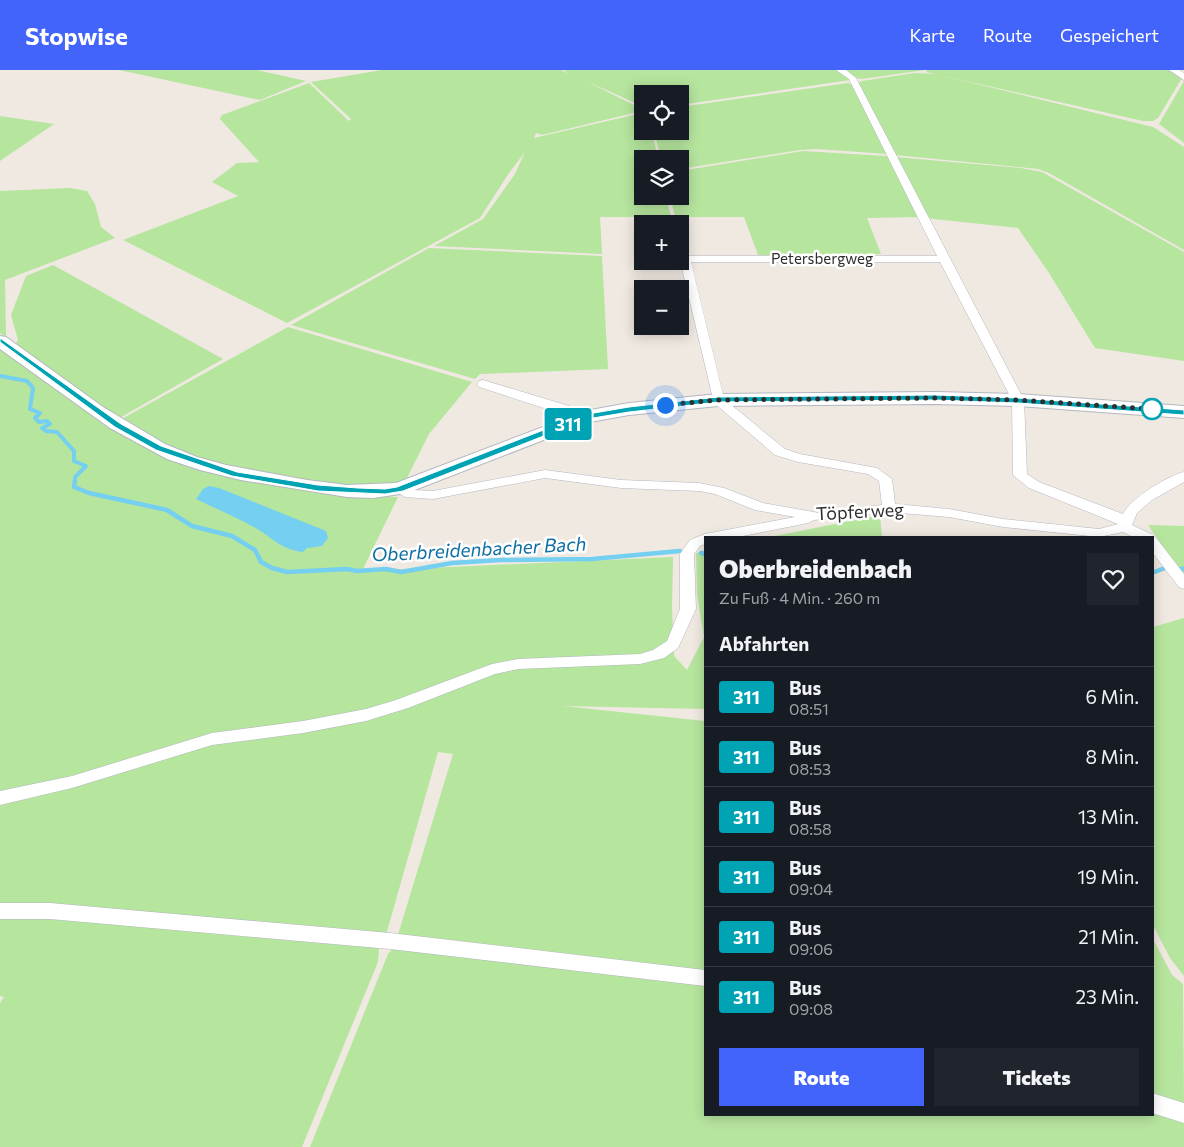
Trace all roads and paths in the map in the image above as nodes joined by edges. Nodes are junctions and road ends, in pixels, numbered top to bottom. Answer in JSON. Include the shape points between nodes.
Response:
{"nodes":[{"id":1,"x":840,"y":70,"type":"edge"},
{"id":2,"x":1173,"y":70,"type":"edge"},
{"id":3,"x":1184,"y":77,"type":"edge"},
{"id":4,"x":944,"y":260,"type":"junction"},
{"id":5,"x":0,"y":341,"type":"edge"},
{"id":6,"x":484,"y":384,"type":"dead end"},
{"id":7,"x":718,"y":400,"type":"junction"},
{"id":8,"x":1018,"y":400,"type":"junction"},
{"id":9,"x":1184,"y":412,"type":"edge"},
{"id":10,"x":585,"y":417,"type":"junction"},
{"id":11,"x":1184,"y":476,"type":"edge"},
{"id":12,"x":400,"y":489,"type":"junction"},
{"id":13,"x":889,"y":508,"type":"junction"},
{"id":14,"x":819,"y":517,"type":"junction"},
{"id":15,"x":1126,"y":524,"type":"junction"},
{"id":16,"x":717,"y":536,"type":"edge"},
{"id":17,"x":1145,"y":536,"type":"edge"},
{"id":18,"x":704,"y":539,"type":"edge"},
{"id":19,"x":1154,"y":545,"type":"edge"},
{"id":20,"x":1184,"y":584,"type":"edge"},
{"id":21,"x":0,"y":798,"type":"edge"},
{"id":22,"x":0,"y":911,"type":"edge"},
{"id":23,"x":704,"y":978,"type":"edge"},
{"id":24,"x":1154,"y":1104,"type":"edge"},
{"id":25,"x":1184,"y":1113,"type":"edge"}],
"edges":[{"from":1,"to":4,"type":"street","via":[[852,78]]},
{"from":2,"to":3,"type":"street"},
{"from":4,"to":7,"type":"street","name":"Petersbergweg","via":[[685,259]]},
{"from":4,"to":8,"type":"street"},
{"from":5,"to":12,"type":"street","via":[[118,425],[158,448],[203,465],[235,474],[318,488],[385,492]]},
{"from":6,"to":10,"type":"street"},
{"from":7,"to":8,"type":"street"},
{"from":7,"to":10,"type":"street"},
{"from":7,"to":13,"type":"street","via":[[780,452],[872,472],[885,479]]},
{"from":8,"to":9,"type":"street"},
{"from":8,"to":15,"type":"street","via":[[1020,475],[1034,485]]},
{"from":10,"to":12,"type":"street"},
{"from":11,"to":15,"type":"street","via":[[1147,497],[1131,511]]},
{"from":12,"to":14,"type":"street","name":"Töpferweg","via":[[410,494],[433,495],[545,474],[621,484],[699,487],[760,507]]},
{"from":13,"to":14,"type":"street","name":"Töpferweg"},
{"from":13,"to":15,"type":"street","name":"Töpferweg","via":[[1099,533]]},
{"from":14,"to":16,"type":"street"},
{"from":15,"to":17,"type":"street"},
{"from":18,"to":21,"type":"street","via":[[695,543],[687,554],[688,610],[682,627],[673,644],[658,654],[640,659],[518,664],[492,669],[366,715],[212,739],[72,782]]},
{"from":19,"to":20,"type":"street"},
{"from":22,"to":23,"type":"street","via":[[50,911],[390,941]]},
{"from":24,"to":25,"type":"street"}]}
